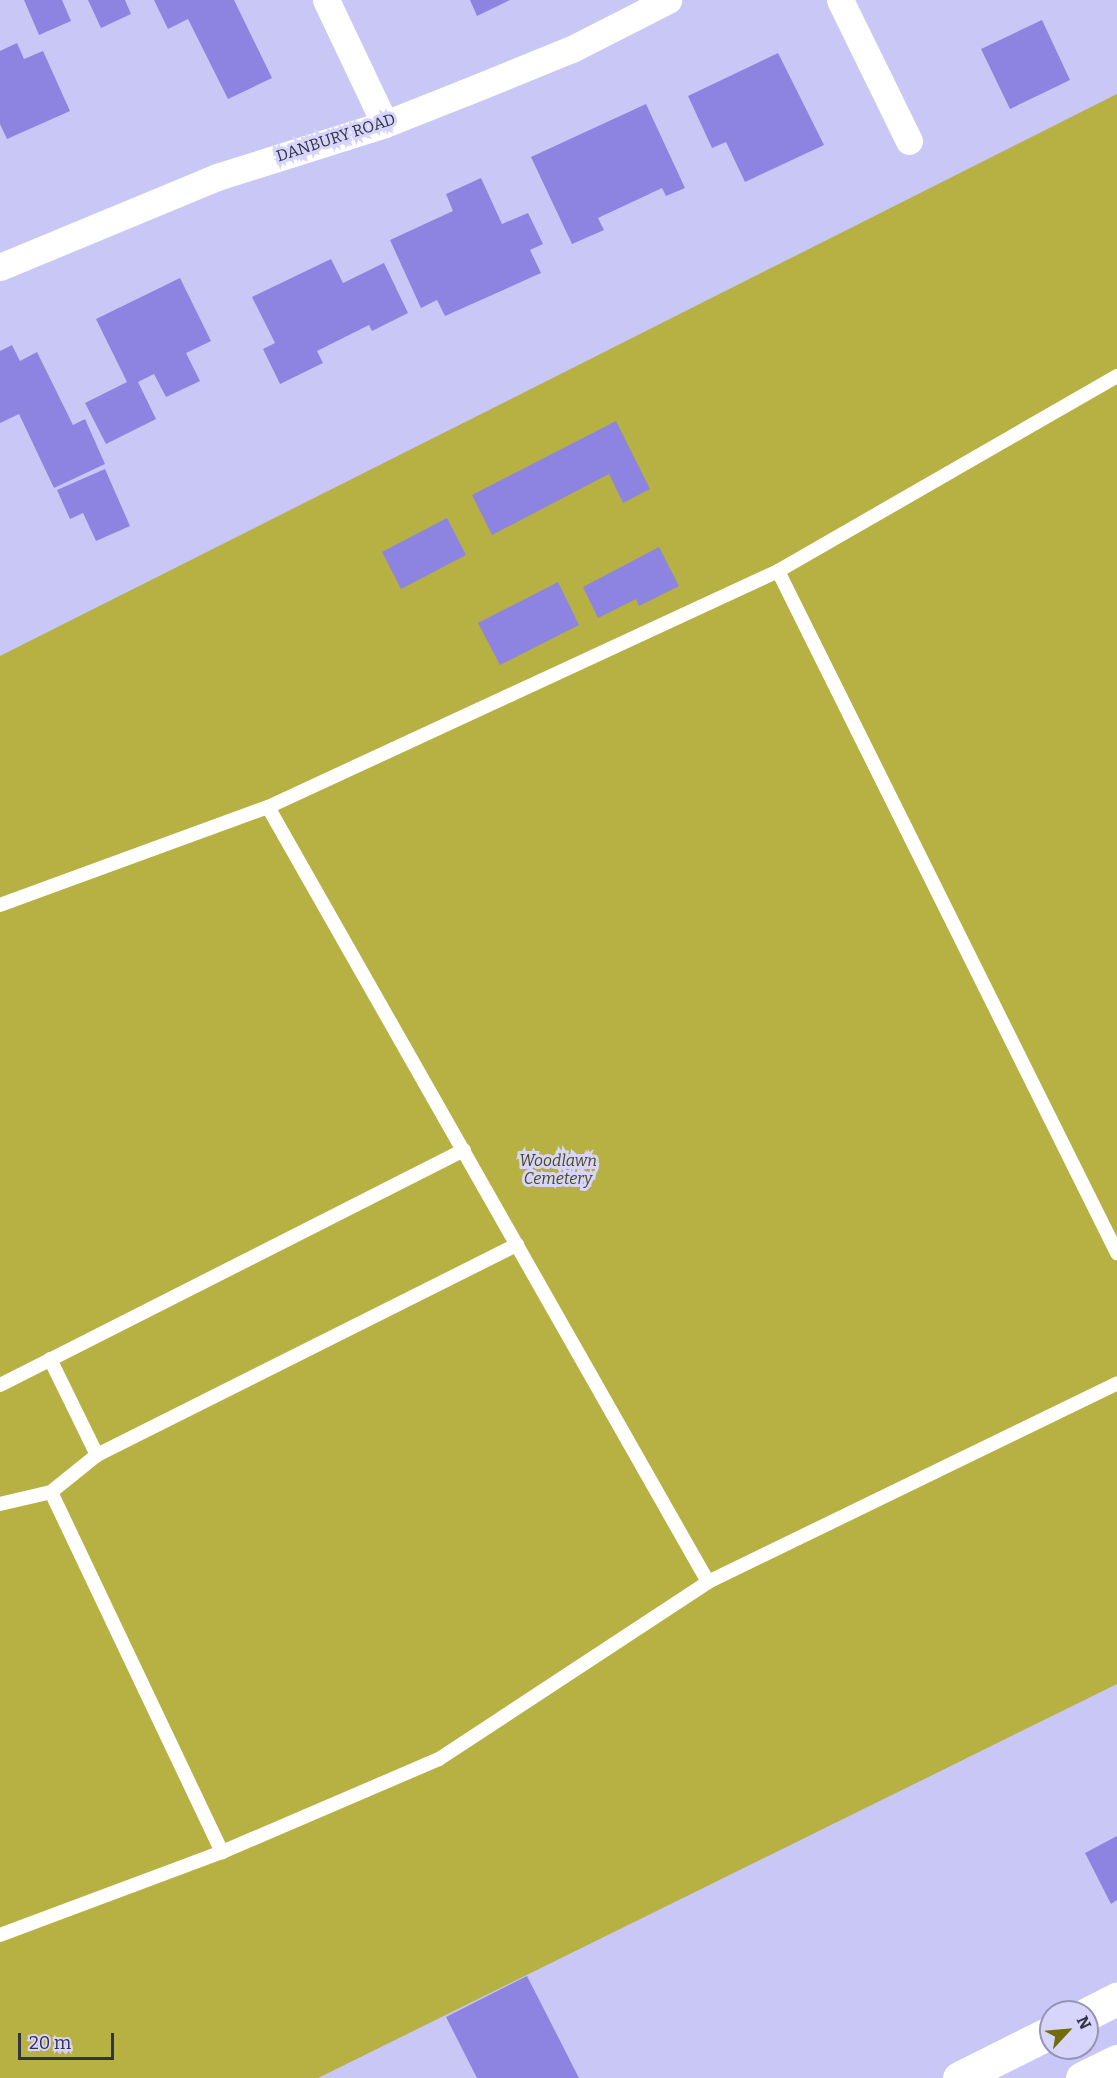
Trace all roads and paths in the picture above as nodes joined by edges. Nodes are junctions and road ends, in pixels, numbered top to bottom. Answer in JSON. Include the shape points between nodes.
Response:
{"nodes":[{"id":1,"x":326,"y":0,"type":"edge"},
{"id":2,"x":668,"y":0,"type":"edge"},
{"id":3,"x":840,"y":0,"type":"edge"},
{"id":4,"x":385,"y":124,"type":"junction"},
{"id":5,"x":909,"y":141,"type":"dead end"},
{"id":6,"x":0,"y":267,"type":"edge"},
{"id":7,"x":1117,"y":376,"type":"edge"},
{"id":8,"x":778,"y":571,"type":"junction"},
{"id":9,"x":268,"y":807,"type":"junction"},
{"id":10,"x":0,"y":905,"type":"edge"},
{"id":11,"x":464,"y":1150,"type":"junction"},
{"id":12,"x":517,"y":1245,"type":"junction"},
{"id":13,"x":1117,"y":1253,"type":"edge"},
{"id":14,"x":50,"y":1359,"type":"junction"},
{"id":15,"x":1117,"y":1383,"type":"edge"},
{"id":16,"x":0,"y":1385,"type":"edge"},
{"id":17,"x":97,"y":1455,"type":"junction"},
{"id":18,"x":51,"y":1492,"type":"junction"},
{"id":19,"x":0,"y":1504,"type":"edge"},
{"id":20,"x":708,"y":1582,"type":"junction"},
{"id":21,"x":222,"y":1852,"type":"junction"},
{"id":22,"x":0,"y":1935,"type":"edge"},
{"id":23,"x":1117,"y":1999,"type":"edge"},
{"id":24,"x":1099,"y":2008,"type":"edge"},
{"id":25,"x":1039,"y":2038,"type":"edge"},
{"id":26,"x":1117,"y":2061,"type":"edge"},
{"id":27,"x":959,"y":2078,"type":"edge"},
{"id":28,"x":1082,"y":2078,"type":"edge"}],
"edges":[{"from":1,"to":4,"type":"street"},
{"from":2,"to":4,"type":"street","name":"DANBURY ROAD","via":[[572,49]]},
{"from":3,"to":5,"type":"street"},
{"from":4,"to":6,"type":"street","name":"DANBURY ROAD","via":[[217,177]]},
{"from":7,"to":8,"type":"lane"},
{"from":8,"to":9,"type":"lane"},
{"from":8,"to":13,"type":"lane"},
{"from":9,"to":10,"type":"lane"},
{"from":9,"to":11,"type":"lane"},
{"from":11,"to":12,"type":"lane"},
{"from":11,"to":14,"type":"lane"},
{"from":12,"to":17,"type":"lane"},
{"from":12,"to":20,"type":"lane"},
{"from":14,"to":16,"type":"lane"},
{"from":14,"to":17,"type":"lane"},
{"from":15,"to":20,"type":"lane"},
{"from":17,"to":18,"type":"lane"},
{"from":18,"to":19,"type":"lane"},
{"from":18,"to":21,"type":"lane"},
{"from":20,"to":21,"type":"lane","via":[[439,1759]]},
{"from":21,"to":22,"type":"lane"},
{"from":23,"to":24,"type":"main road"},
{"from":25,"to":27,"type":"main road"},
{"from":26,"to":28,"type":"main road"}]}
